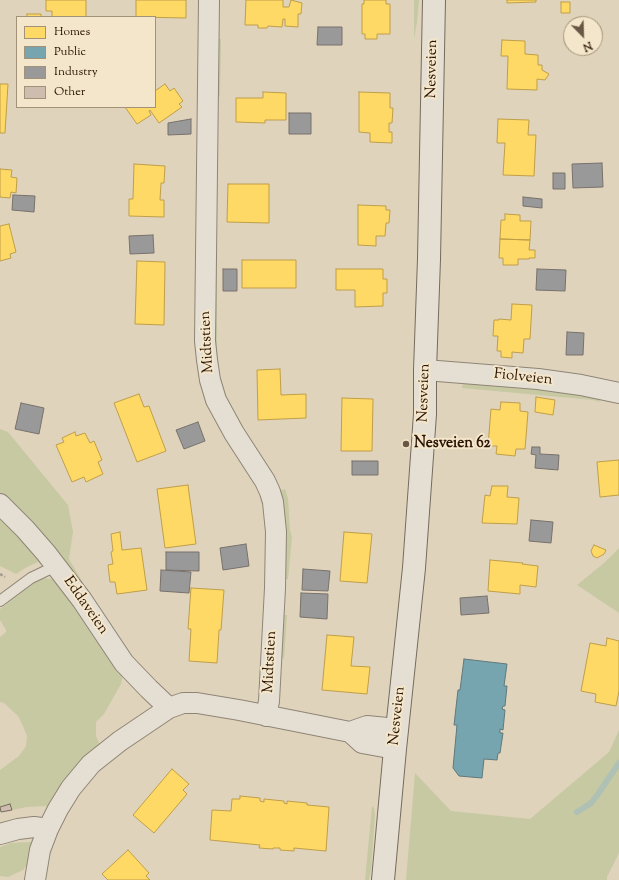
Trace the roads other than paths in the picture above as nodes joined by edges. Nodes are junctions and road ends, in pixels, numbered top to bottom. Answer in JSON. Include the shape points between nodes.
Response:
{"nodes":[{"id":1,"x":209,"y":0,"type":"edge"},
{"id":2,"x":434,"y":0,"type":"edge"},
{"id":3,"x":425,"y":370,"type":"junction"},
{"id":4,"x":619,"y":393,"type":"edge"},
{"id":5,"x":0,"y":504,"type":"edge"},
{"id":6,"x":56,"y":566,"type":"junction"},
{"id":7,"x":0,"y":601,"type":"edge"},
{"id":8,"x":169,"y":708,"type":"junction"},
{"id":9,"x":266,"y":716,"type":"junction"},
{"id":10,"x":396,"y":739,"type":"junction"},
{"id":11,"x":48,"y":829,"type":"junction"},
{"id":12,"x":0,"y":834,"type":"edge"},
{"id":13,"x":35,"y":880,"type":"edge"},
{"id":14,"x":383,"y":880,"type":"edge"}],
"edges":[{"from":1,"to":9,"type":"street","name":"Midtstien","via":[[207,360],[216,400],[265,481],[273,502],[276,532],[275,588]]},
{"from":2,"to":3,"type":"main road","name":"Nesveien"},
{"from":3,"to":4,"type":"street","name":"Fiolveien","via":[[538,379]]},
{"from":3,"to":10,"type":"main road","name":"Nesveien","via":[[425,414],[414,568]]},
{"from":5,"to":6,"type":"street","name":"Eddaveien"},
{"from":6,"to":7,"type":"lane","via":[[31,578]]},
{"from":6,"to":8,"type":"street","name":"Eddaveien","via":[[124,663]]},
{"from":8,"to":9,"type":"street","via":[[184,703],[197,703]]},
{"from":8,"to":11,"type":"street","via":[[91,764],[71,788]]},
{"from":9,"to":10,"type":"street","via":[[350,732],[368,726]]},
{"from":10,"to":14,"type":"main road","name":"Nesveien"},
{"from":11,"to":12,"type":"street","via":[[34,827]]},
{"from":11,"to":13,"type":"street","via":[[40,850]]}]}
